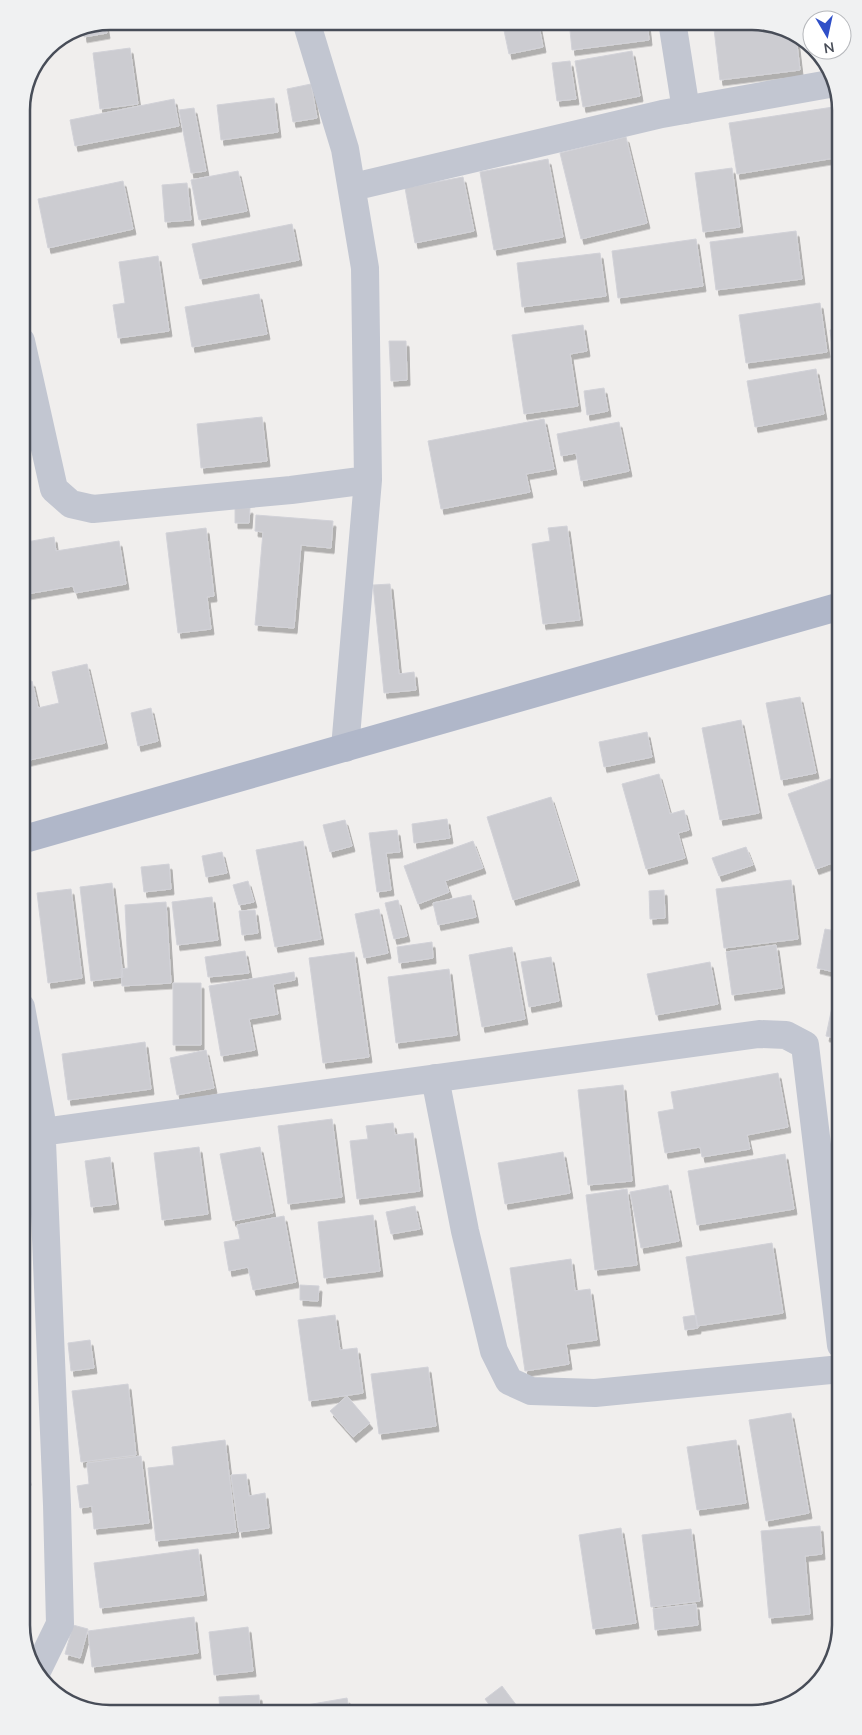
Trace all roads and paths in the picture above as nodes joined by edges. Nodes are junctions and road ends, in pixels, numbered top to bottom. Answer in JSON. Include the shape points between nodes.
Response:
{"nodes":[{"id":1,"x":309,"y":30,"type":"edge"},
{"id":2,"x":673,"y":30,"type":"edge"},
{"id":3,"x":827,"y":84,"type":"edge"},
{"id":4,"x":686,"y":110,"type":"junction"},
{"id":5,"x":353,"y":187,"type":"junction"},
{"id":6,"x":30,"y":381,"type":"edge"},
{"id":7,"x":368,"y":480,"type":"junction"},
{"id":8,"x":832,"y":609,"type":"edge"},
{"id":9,"x":345,"y":748,"type":"junction"},
{"id":10,"x":30,"y":837,"type":"edge"},
{"id":11,"x":30,"y":1054,"type":"edge"},
{"id":12,"x":435,"y":1078,"type":"junction"},
{"id":13,"x":42,"y":1132,"type":"junction"},
{"id":14,"x":832,"y":1270,"type":"edge"},
{"id":15,"x":832,"y":1371,"type":"edge"},
{"id":16,"x":40,"y":1664,"type":"edge"}],
"edges":[{"from":1,"to":5,"type":"street","via":[[345,149]]},
{"from":2,"to":4,"type":"street"},
{"from":3,"to":4,"type":"street"},
{"from":4,"to":5,"type":"street"},
{"from":5,"to":7,"type":"street","via":[[365,268]]},
{"from":6,"to":7,"type":"street","via":[[54,488],[71,504],[93,509]]},
{"from":7,"to":9,"type":"street"},
{"from":8,"to":9,"type":"main road"},
{"from":9,"to":10,"type":"main road"},
{"from":11,"to":13,"type":"street"},
{"from":12,"to":13,"type":"street"},
{"from":12,"to":14,"type":"street","via":[[759,1034],[786,1036],[805,1045]]},
{"from":12,"to":15,"type":"street","via":[[465,1231],[494,1351],[509,1381],[531,1391],[595,1393]]},
{"from":13,"to":16,"type":"street","via":[[60,1624]]}]}
